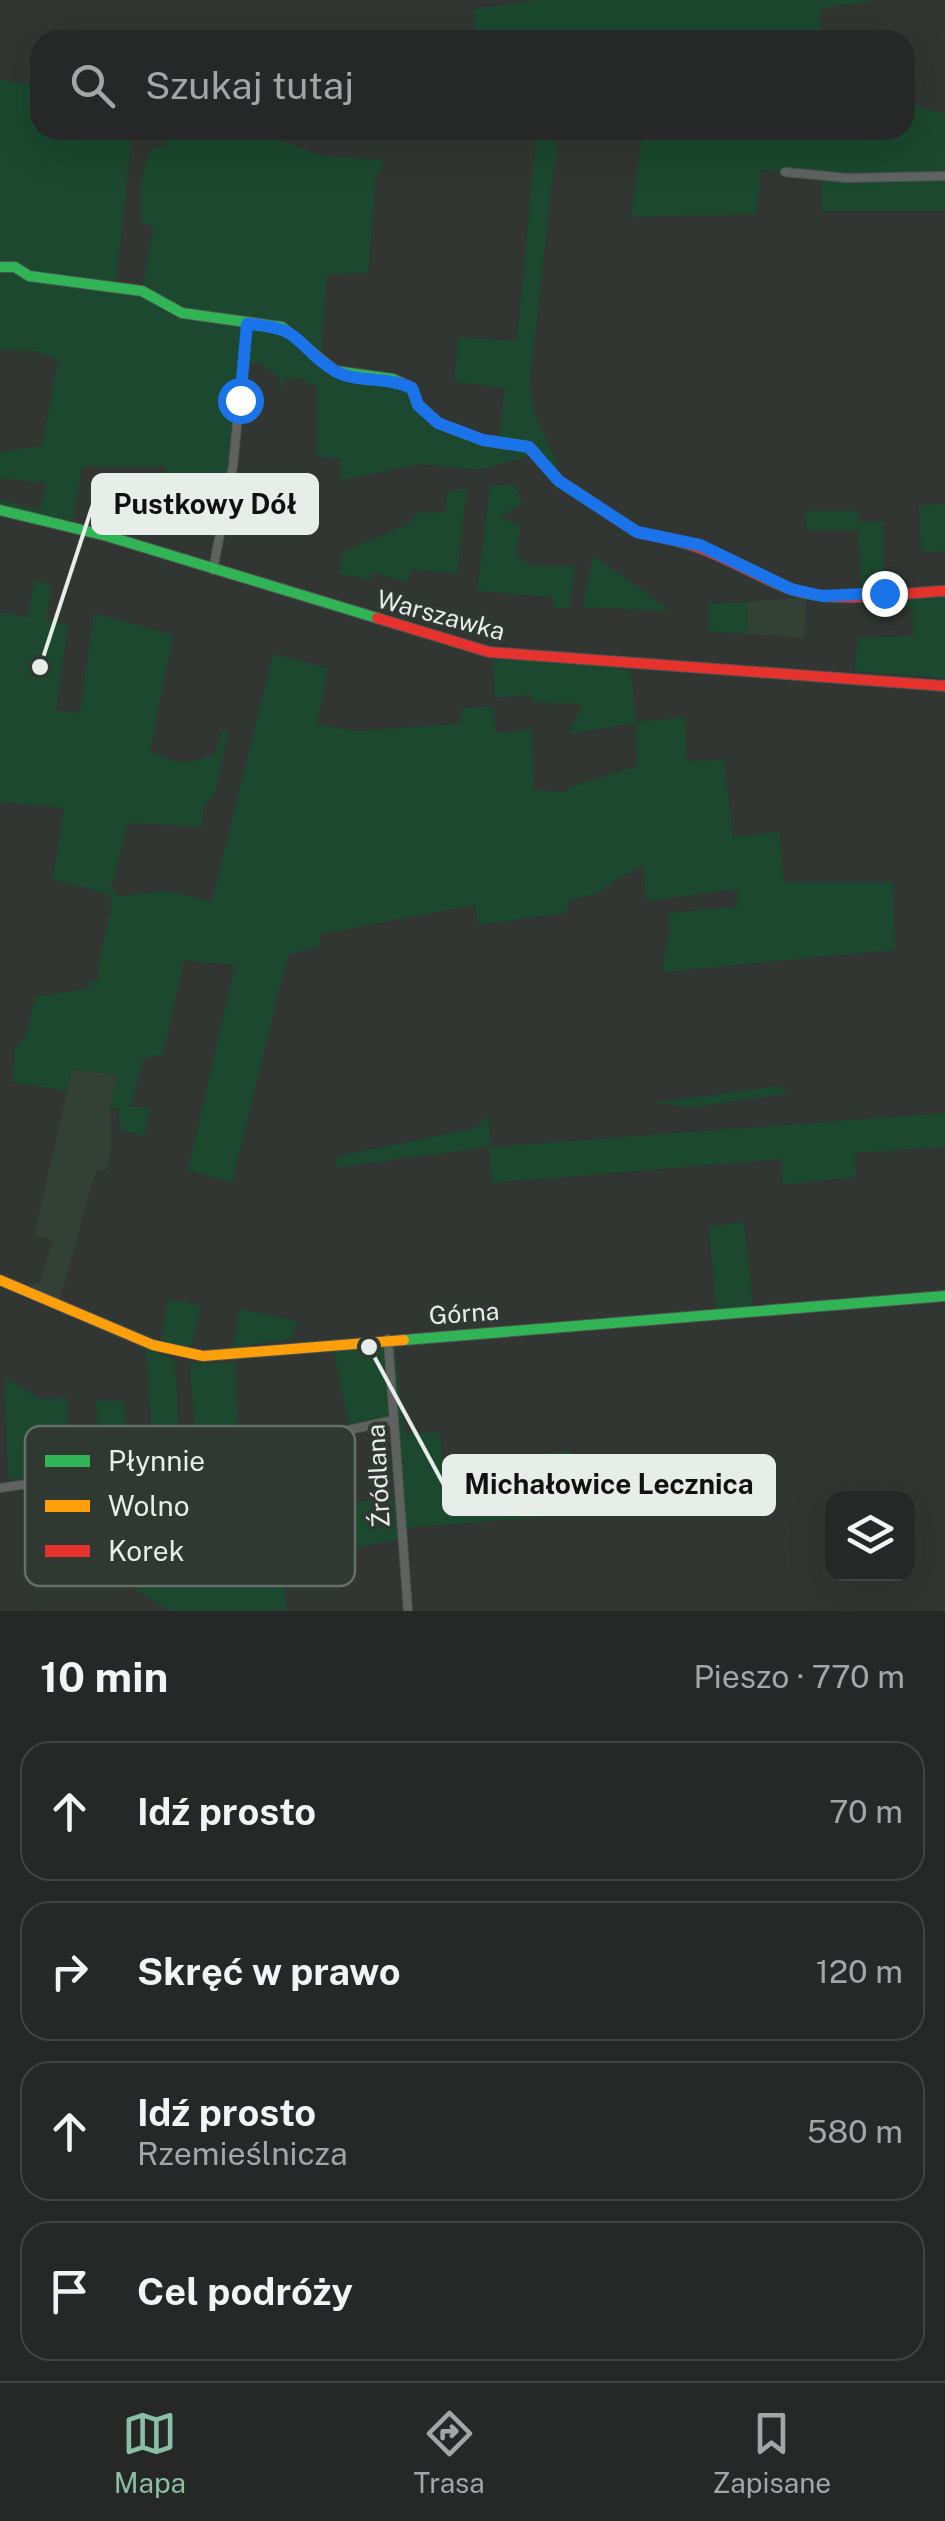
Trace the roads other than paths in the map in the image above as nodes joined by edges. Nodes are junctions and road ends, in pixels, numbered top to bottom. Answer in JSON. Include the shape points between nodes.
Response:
{"nodes":[{"id":1,"x":785,"y":172,"type":"dead end"},
{"id":2,"x":945,"y":176,"type":"edge"},
{"id":3,"x":0,"y":267,"type":"edge"},
{"id":4,"x":247,"y":324,"type":"junction"},
{"id":5,"x":0,"y":510,"type":"edge"},
{"id":6,"x":212,"y":570,"type":"junction"},
{"id":7,"x":945,"y":591,"type":"edge"},
{"id":8,"x":945,"y":686,"type":"edge"},
{"id":9,"x":0,"y":1280,"type":"edge"},
{"id":10,"x":945,"y":1296,"type":"edge"},
{"id":11,"x":388,"y":1339,"type":"junction"},
{"id":12,"x":394,"y":1420,"type":"junction"},
{"id":13,"x":355,"y":1429,"type":"edge"},
{"id":14,"x":25,"y":1484,"type":"edge"},
{"id":15,"x":0,"y":1488,"type":"edge"},
{"id":16,"x":408,"y":1611,"type":"edge"}],
"edges":[{"from":1,"to":2,"type":"street"},
{"from":3,"to":4,"type":"street","via":[[142,290],[182,312]]},
{"from":4,"to":6,"type":"street","via":[[229,494]]},
{"from":4,"to":7,"type":"street","via":[[282,326],[334,370],[412,388],[418,405],[451,430],[529,447],[559,481],[637,532],[700,545],[791,589],[822,596]]},
{"from":5,"to":6,"type":"street","name":"Warszawka"},
{"from":6,"to":8,"type":"street","name":"Warszawka","via":[[503,654]]},
{"from":9,"to":11,"type":"street","name":"Górna","via":[[182,1355]]},
{"from":10,"to":11,"type":"street","name":"Górna"},
{"from":11,"to":12,"type":"street","name":"Źródlana"},
{"from":12,"to":13,"type":"street"},
{"from":12,"to":16,"type":"street","name":"Źródlana"},
{"from":14,"to":15,"type":"street"}]}
